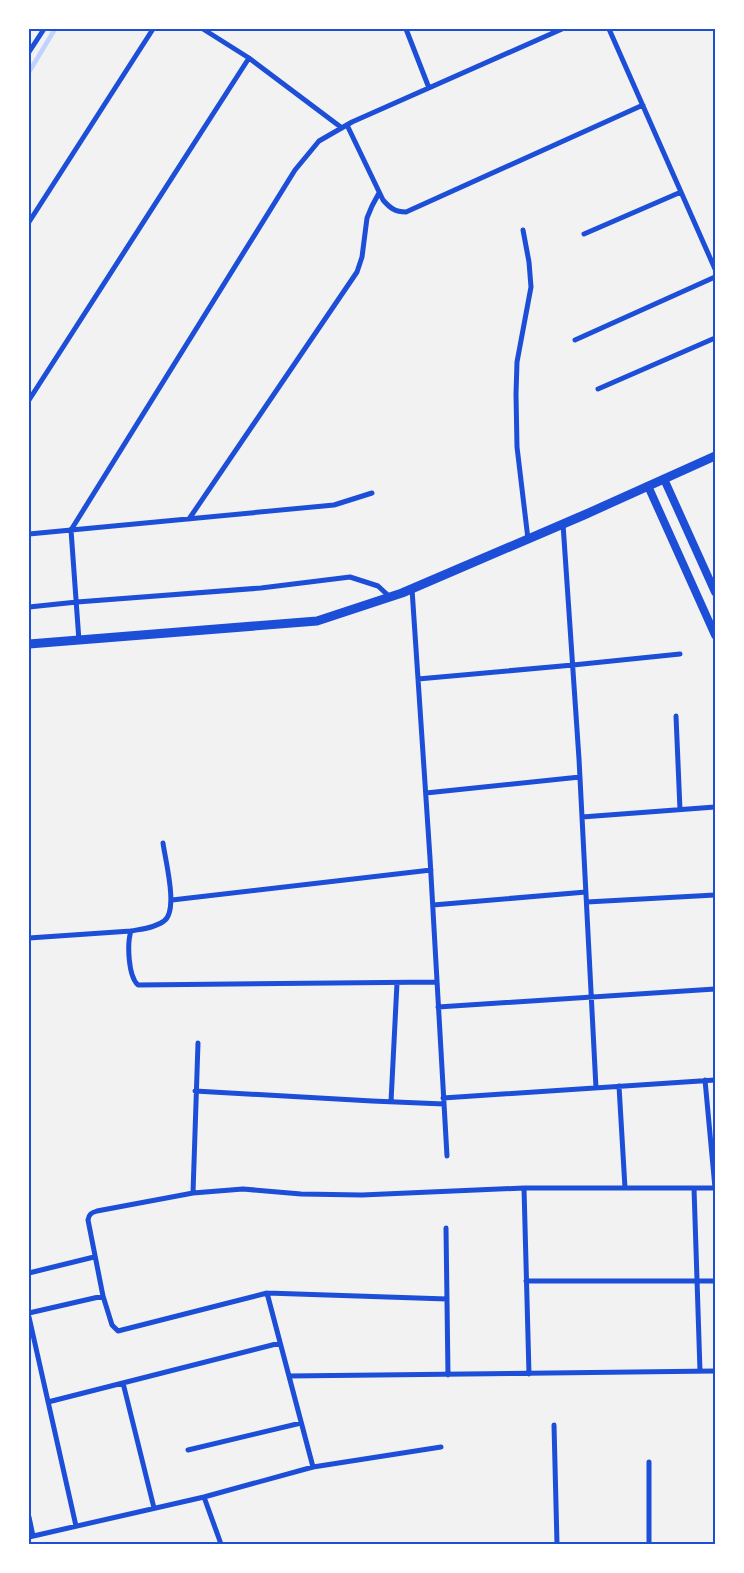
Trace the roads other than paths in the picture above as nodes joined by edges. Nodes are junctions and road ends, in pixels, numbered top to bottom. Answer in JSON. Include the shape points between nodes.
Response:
{"nodes":[{"id":1,"x":44,"y":29,"type":"edge"},
{"id":2,"x":153,"y":29,"type":"edge"},
{"id":3,"x":203,"y":29,"type":"edge"},
{"id":4,"x":406,"y":29,"type":"edge"},
{"id":5,"x":562,"y":29,"type":"edge"},
{"id":6,"x":609,"y":29,"type":"edge"},
{"id":7,"x":29,"y":52,"type":"edge"},
{"id":8,"x":249,"y":58,"type":"junction"},
{"id":9,"x":429,"y":88,"type":"junction"},
{"id":10,"x":643,"y":106,"type":"junction"},
{"id":11,"x":344,"y":127,"type":"junction"},
{"id":12,"x":681,"y":192,"type":"junction"},
{"id":13,"x":379,"y":193,"type":"junction"},
{"id":14,"x":29,"y":222,"type":"edge"},
{"id":15,"x":523,"y":230,"type":"dead end"},
{"id":16,"x":584,"y":234,"type":"dead end"},
{"id":17,"x":715,"y":269,"type":"edge"},
{"id":18,"x":715,"y":277,"type":"edge"},
{"id":19,"x":715,"y":338,"type":"edge"},
{"id":20,"x":575,"y":340,"type":"dead end"},
{"id":21,"x":598,"y":389,"type":"dead end"},
{"id":22,"x":29,"y":400,"type":"edge"},
{"id":23,"x":715,"y":456,"type":"edge"},
{"id":24,"x":664,"y":479,"type":"junction"},
{"id":25,"x":648,"y":486,"type":"junction"},
{"id":26,"x":372,"y":493,"type":"dead end"},
{"id":27,"x":190,"y":519,"type":"junction"},
{"id":28,"x":563,"y":524,"type":"junction"},
{"id":29,"x":71,"y":530,"type":"junction"},
{"id":30,"x":29,"y":534,"type":"edge"},
{"id":31,"x":528,"y":539,"type":"junction"},
{"id":32,"x":412,"y":589,"type":"junction"},
{"id":33,"x":715,"y":592,"type":"edge"},
{"id":34,"x":391,"y":598,"type":"junction"},
{"id":35,"x":77,"y":602,"type":"junction"},
{"id":36,"x":29,"y":607,"type":"edge"},
{"id":37,"x":713,"y":625,"type":"edge"},
{"id":38,"x":715,"y":635,"type":"edge"},
{"id":39,"x":79,"y":640,"type":"junction"},
{"id":40,"x":29,"y":644,"type":"edge"},
{"id":41,"x":680,"y":654,"type":"dead end"},
{"id":42,"x":573,"y":665,"type":"junction"},
{"id":43,"x":418,"y":679,"type":"junction"},
{"id":44,"x":676,"y":716,"type":"dead end"},
{"id":45,"x":580,"y":777,"type":"junction"},
{"id":46,"x":426,"y":793,"type":"junction"},
{"id":47,"x":715,"y":807,"type":"edge"},
{"id":48,"x":680,"y":810,"type":"junction"},
{"id":49,"x":582,"y":817,"type":"junction"},
{"id":50,"x":163,"y":843,"type":"dead end"},
{"id":51,"x":431,"y":870,"type":"junction"},
{"id":52,"x":586,"y":892,"type":"junction"},
{"id":53,"x":715,"y":895,"type":"edge"},
{"id":54,"x":172,"y":900,"type":"junction"},
{"id":55,"x":587,"y":902,"type":"junction"},
{"id":56,"x":433,"y":905,"type":"junction"},
{"id":57,"x":131,"y":931,"type":"junction"},
{"id":58,"x":29,"y":938,"type":"edge"},
{"id":59,"x":437,"y":982,"type":"junction"},
{"id":60,"x":397,"y":983,"type":"junction"},
{"id":61,"x":715,"y":989,"type":"edge"},
{"id":62,"x":592,"y":998,"type":"junction"},
{"id":63,"x":438,"y":1007,"type":"junction"},
{"id":64,"x":198,"y":1043,"type":"dead end"},
{"id":65,"x":705,"y":1080,"type":"junction"},
{"id":66,"x":715,"y":1080,"type":"edge"},
{"id":67,"x":619,"y":1086,"type":"junction"},
{"id":68,"x":596,"y":1088,"type":"junction"},
{"id":69,"x":195,"y":1091,"type":"junction"},
{"id":70,"x":443,"y":1101,"type":"junction"},
{"id":71,"x":391,"y":1102,"type":"junction"},
{"id":72,"x":447,"y":1156,"type":"dead end"},
{"id":73,"x":524,"y":1188,"type":"junction"},
{"id":74,"x":625,"y":1188,"type":"junction"},
{"id":75,"x":694,"y":1188,"type":"junction"},
{"id":76,"x":193,"y":1193,"type":"junction"},
{"id":77,"x":446,"y":1228,"type":"dead end"},
{"id":78,"x":94,"y":1256,"type":"junction"},
{"id":79,"x":29,"y":1273,"type":"edge"},
{"id":80,"x":526,"y":1281,"type":"junction"},
{"id":81,"x":697,"y":1281,"type":"junction"},
{"id":82,"x":715,"y":1281,"type":"edge"},
{"id":83,"x":267,"y":1293,"type":"junction"},
{"id":84,"x":103,"y":1296,"type":"junction"},
{"id":85,"x":447,"y":1299,"type":"junction"},
{"id":86,"x":29,"y":1315,"type":"edge"},
{"id":87,"x":280,"y":1343,"type":"junction"},
{"id":88,"x":700,"y":1371,"type":"junction"},
{"id":89,"x":715,"y":1371,"type":"edge"},
{"id":90,"x":529,"y":1374,"type":"junction"},
{"id":91,"x":448,"y":1375,"type":"junction"},
{"id":92,"x":289,"y":1376,"type":"junction"},
{"id":93,"x":123,"y":1383,"type":"junction"},
{"id":94,"x":48,"y":1402,"type":"junction"},
{"id":95,"x":301,"y":1423,"type":"junction"},
{"id":96,"x":554,"y":1425,"type":"dead end"},
{"id":97,"x":441,"y":1447,"type":"dead end"},
{"id":98,"x":188,"y":1450,"type":"dead end"},
{"id":99,"x":649,"y":1462,"type":"dead end"},
{"id":100,"x":313,"y":1467,"type":"junction"},
{"id":101,"x":204,"y":1497,"type":"junction"},
{"id":102,"x":154,"y":1508,"type":"junction"},
{"id":103,"x":29,"y":1517,"type":"edge"},
{"id":104,"x":76,"y":1526,"type":"junction"},
{"id":105,"x":31,"y":1536,"type":"edge"},
{"id":106,"x":221,"y":1544,"type":"edge"},
{"id":107,"x":558,"y":1544,"type":"edge"},
{"id":108,"x":649,"y":1544,"type":"edge"}],
"edges":[{"from":1,"to":7,"type":"street"},
{"from":2,"to":14,"type":"street"},
{"from":3,"to":8,"type":"street"},
{"from":4,"to":9,"type":"street"},
{"from":5,"to":9,"type":"street"},
{"from":6,"to":10,"type":"street"},
{"from":8,"to":11,"type":"street"},
{"from":8,"to":22,"type":"street"},
{"from":9,"to":11,"type":"street"},
{"from":10,"to":12,"type":"street"},
{"from":10,"to":13,"type":"street","via":[[406,212],[390,208]]},
{"from":11,"to":13,"type":"street"},
{"from":11,"to":29,"type":"street","via":[[319,141],[295,170]]},
{"from":12,"to":16,"type":"street"},
{"from":12,"to":17,"type":"street"},
{"from":13,"to":27,"type":"street","via":[[366,218],[357,272]]},
{"from":15,"to":31,"type":"street","via":[[531,287],[517,362],[516,394],[517,447]]},
{"from":18,"to":20,"type":"street"},
{"from":19,"to":21,"type":"street"},
{"from":23,"to":24,"type":"main road"},
{"from":24,"to":25,"type":"main road"},
{"from":24,"to":33,"type":"street"},
{"from":25,"to":28,"type":"main road"},
{"from":25,"to":37,"type":"street"},
{"from":26,"to":27,"type":"street","via":[[334,505]]},
{"from":27,"to":29,"type":"street"},
{"from":28,"to":31,"type":"main road"},
{"from":28,"to":42,"type":"street"},
{"from":29,"to":30,"type":"street"},
{"from":29,"to":35,"type":"street"},
{"from":31,"to":32,"type":"main road"},
{"from":32,"to":34,"type":"main road"},
{"from":32,"to":43,"type":"street"},
{"from":34,"to":35,"type":"street","via":[[378,586],[350,577],[261,588]]},
{"from":34,"to":39,"type":"main road","via":[[317,621]]},
{"from":35,"to":36,"type":"street"},
{"from":35,"to":39,"type":"street"},
{"from":37,"to":38,"type":"street"},
{"from":39,"to":40,"type":"main road"},
{"from":41,"to":42,"type":"street"},
{"from":42,"to":43,"type":"street"},
{"from":42,"to":45,"type":"street"},
{"from":43,"to":46,"type":"street"},
{"from":44,"to":48,"type":"street"},
{"from":45,"to":46,"type":"street"},
{"from":45,"to":49,"type":"street"},
{"from":46,"to":51,"type":"street"},
{"from":47,"to":48,"type":"street"},
{"from":48,"to":49,"type":"street"},
{"from":49,"to":52,"type":"street"},
{"from":50,"to":54,"type":"street"},
{"from":51,"to":54,"type":"street"},
{"from":51,"to":56,"type":"street"},
{"from":52,"to":55,"type":"street"},
{"from":52,"to":56,"type":"street"},
{"from":53,"to":55,"type":"street"},
{"from":54,"to":57,"type":"street","via":[[166,921]]},
{"from":55,"to":62,"type":"street"},
{"from":56,"to":59,"type":"street"},
{"from":57,"to":58,"type":"street"},
{"from":57,"to":60,"type":"street","via":[[128,938],[130,966],[133,980],[138,985]]},
{"from":59,"to":60,"type":"street"},
{"from":59,"to":63,"type":"street"},
{"from":60,"to":71,"type":"street"},
{"from":61,"to":62,"type":"street"},
{"from":62,"to":63,"type":"street"},
{"from":62,"to":68,"type":"street"},
{"from":63,"to":70,"type":"street"},
{"from":64,"to":69,"type":"street"},
{"from":65,"to":66,"type":"street"},
{"from":65,"to":67,"type":"street"},
{"from":65,"to":75,"type":"street","via":[[715,1188]]},
{"from":67,"to":68,"type":"street"},
{"from":67,"to":74,"type":"street"},
{"from":68,"to":70,"type":"street"},
{"from":69,"to":71,"type":"street"},
{"from":69,"to":76,"type":"street"},
{"from":70,"to":71,"type":"street"},
{"from":70,"to":72,"type":"street"},
{"from":73,"to":74,"type":"street"},
{"from":73,"to":76,"type":"street","via":[[362,1195],[243,1189]]},
{"from":73,"to":80,"type":"street"},
{"from":74,"to":75,"type":"street"},
{"from":75,"to":81,"type":"street"},
{"from":76,"to":78,"type":"street","via":[[91,1213],[88,1220]]},
{"from":77,"to":85,"type":"street"},
{"from":78,"to":79,"type":"street"},
{"from":78,"to":84,"type":"street"},
{"from":80,"to":81,"type":"street"},
{"from":80,"to":90,"type":"street"},
{"from":81,"to":82,"type":"street"},
{"from":81,"to":88,"type":"street"},
{"from":83,"to":84,"type":"street","via":[[118,1331],[112,1325]]},
{"from":83,"to":85,"type":"street"},
{"from":83,"to":87,"type":"street"},
{"from":84,"to":86,"type":"street"},
{"from":85,"to":91,"type":"street"},
{"from":86,"to":94,"type":"street"},
{"from":87,"to":92,"type":"street"},
{"from":87,"to":93,"type":"street"},
{"from":88,"to":89,"type":"street"},
{"from":88,"to":90,"type":"street"},
{"from":90,"to":91,"type":"street"},
{"from":91,"to":92,"type":"street"},
{"from":92,"to":95,"type":"street"},
{"from":93,"to":94,"type":"street"},
{"from":93,"to":102,"type":"street"},
{"from":94,"to":104,"type":"street"},
{"from":95,"to":98,"type":"street"},
{"from":95,"to":100,"type":"street"},
{"from":96,"to":107,"type":"street"},
{"from":97,"to":100,"type":"street"},
{"from":99,"to":108,"type":"street"},
{"from":100,"to":101,"type":"street"},
{"from":101,"to":102,"type":"street"},
{"from":101,"to":106,"type":"street"},
{"from":102,"to":104,"type":"street"},
{"from":103,"to":105,"type":"street"},
{"from":104,"to":105,"type":"street"}]}
